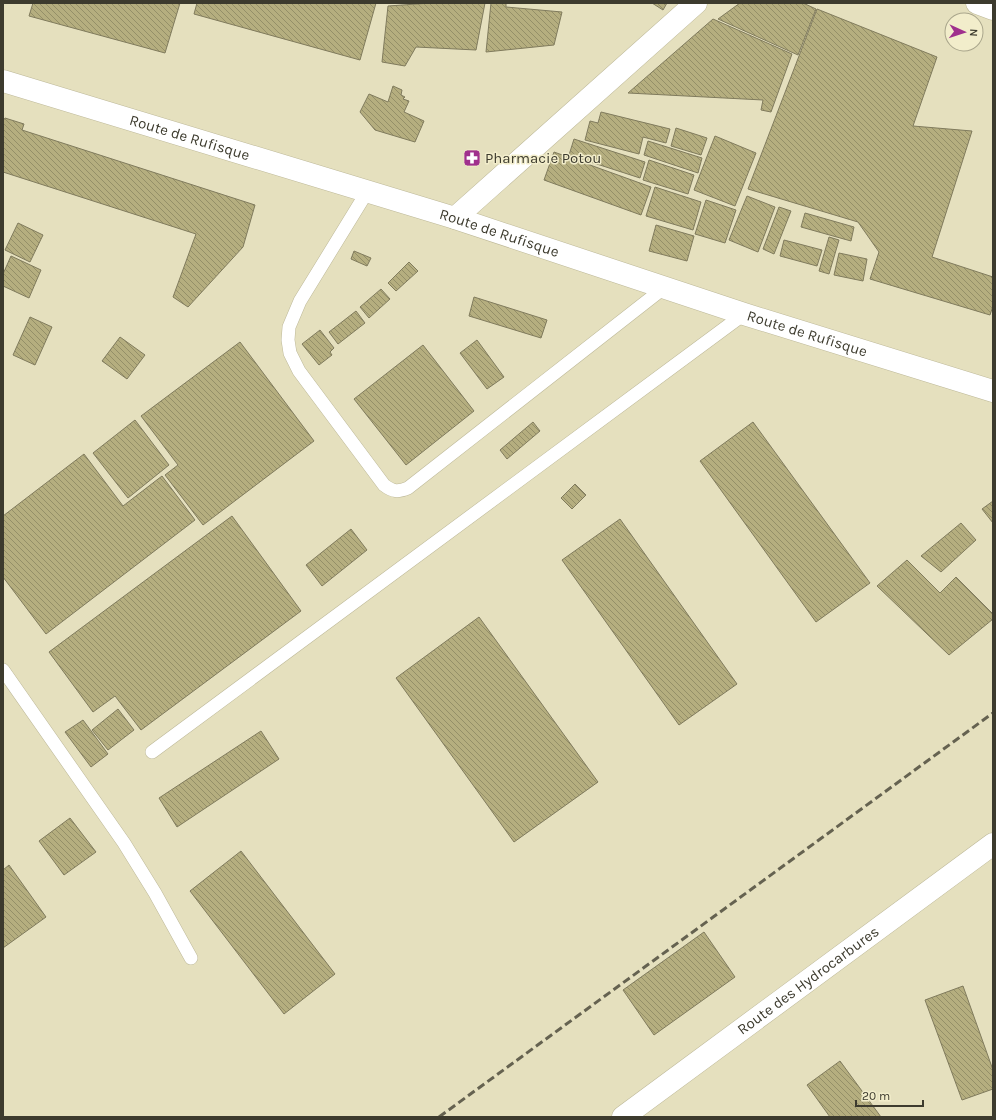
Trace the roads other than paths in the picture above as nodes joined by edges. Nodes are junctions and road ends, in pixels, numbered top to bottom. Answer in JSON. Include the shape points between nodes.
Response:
{"nodes":[{"id":1,"x":696,"y":3,"type":"edge"},
{"id":2,"x":977,"y":3,"type":"edge"},
{"id":3,"x":993,"y":9,"type":"edge"},
{"id":4,"x":3,"y":81,"type":"edge"},
{"id":5,"x":367,"y":192,"type":"junction"},
{"id":6,"x":456,"y":218,"type":"junction"},
{"id":7,"x":665,"y":287,"type":"junction"},
{"id":8,"x":744,"y":314,"type":"junction"},
{"id":9,"x":993,"y":391,"type":"edge"},
{"id":10,"x":3,"y":670,"type":"edge"},
{"id":11,"x":152,"y":752,"type":"dead end"},
{"id":12,"x":993,"y":844,"type":"edge"},
{"id":13,"x":191,"y":958,"type":"dead end"},
{"id":14,"x":623,"y":1117,"type":"edge"}],
"edges":[{"from":1,"to":6,"type":"main road"},
{"from":2,"to":3,"type":"main road"},
{"from":4,"to":5,"type":"main road","name":"Route de Rufisque"},
{"from":5,"to":6,"type":"main road","name":"Route de Rufisque"},
{"from":5,"to":7,"type":"lane","via":[[300,301],[288,327],[288,340],[290,353],[299,371],[390,490],[408,488]]},
{"from":6,"to":7,"type":"main road","name":"Route de Rufisque"},
{"from":7,"to":8,"type":"main road","name":"Route de Rufisque"},
{"from":8,"to":9,"type":"main road","name":"Route de Rufisque"},
{"from":8,"to":11,"type":"lane"},
{"from":10,"to":13,"type":"lane","via":[[124,843]]},
{"from":12,"to":14,"type":"main road","name":"Route des Hydrocarbures"}]}
